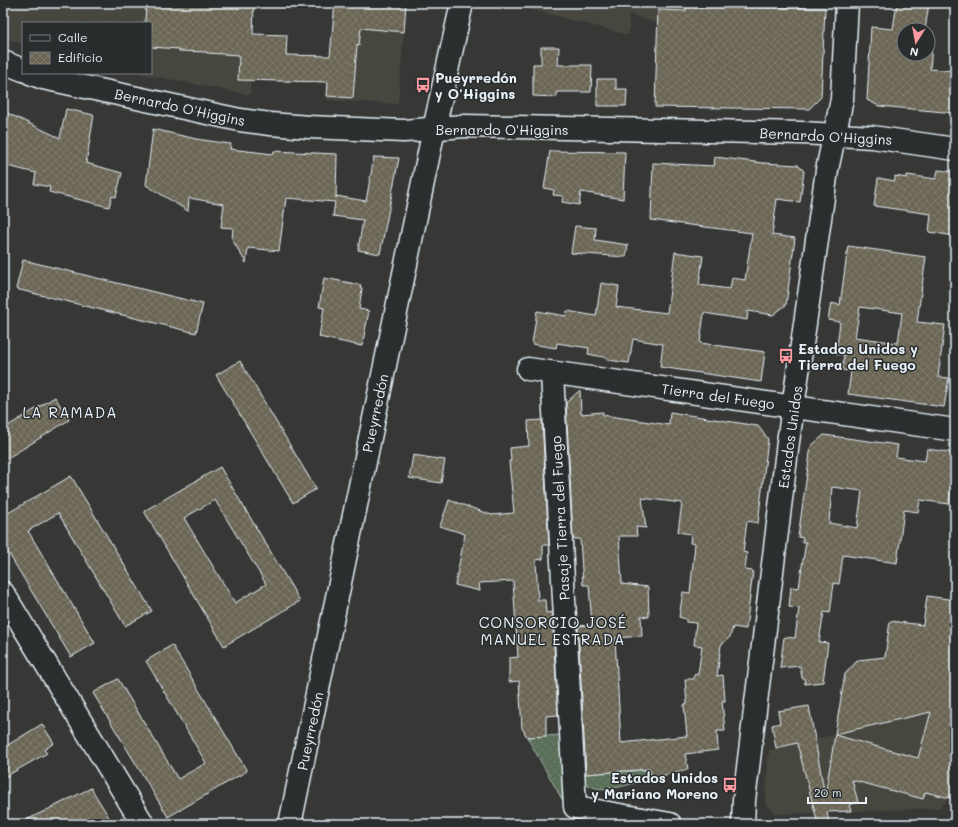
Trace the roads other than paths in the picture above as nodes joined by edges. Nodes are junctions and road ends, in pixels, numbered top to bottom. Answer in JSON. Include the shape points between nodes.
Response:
{"nodes":[{"id":1,"x":462,"y":3,"type":"edge"},
{"id":2,"x":847,"y":3,"type":"edge"},
{"id":3,"x":3,"y":62,"type":"edge"},
{"id":4,"x":22,"y":70,"type":"edge"},
{"id":5,"x":32,"y":74,"type":"edge"},
{"id":6,"x":434,"y":129,"type":"junction"},
{"id":7,"x":834,"y":135,"type":"junction"},
{"id":8,"x":955,"y":149,"type":"edge"},
{"id":9,"x":528,"y":369,"type":"dead end"},
{"id":10,"x":552,"y":373,"type":"junction"},
{"id":11,"x":794,"y":407,"type":"junction"},
{"id":12,"x":955,"y":430,"type":"edge"},
{"id":13,"x":3,"y":593,"type":"edge"},
{"id":14,"x":143,"y":824,"type":"edge"},
{"id":15,"x":290,"y":824,"type":"edge"},
{"id":16,"x":670,"y":824,"type":"edge"},
{"id":17,"x":743,"y":824,"type":"edge"}],
"edges":[{"from":1,"to":6,"type":"street","name":"Pueyrredón"},
{"from":2,"to":7,"type":"street","name":"Estados Unidos","via":[[842,99]]},
{"from":3,"to":4,"type":"street"},
{"from":5,"to":6,"type":"street","name":"Bernardo O'Higgins","via":[[240,120],[404,131]]},
{"from":6,"to":7,"type":"street","name":"Bernardo O'Higgins","via":[[464,126]]},
{"from":6,"to":15,"type":"street","name":"Pueyrredón"},
{"from":7,"to":8,"type":"street","name":"Bernardo O'Higgins","via":[[872,137]]},
{"from":7,"to":11,"type":"street","name":"Estados Unidos"},
{"from":9,"to":10,"type":"street","name":"Tierra del Fuego"},
{"from":10,"to":11,"type":"street","name":"Tierra del Fuego"},
{"from":10,"to":16,"type":"street","name":"Pasaje Tierra del Fuego","via":[[575,807]]},
{"from":11,"to":12,"type":"street","name":"Tierra del Fuego"},
{"from":11,"to":17,"type":"street","name":"Estados Unidos"},
{"from":13,"to":14,"type":"street"}]}
